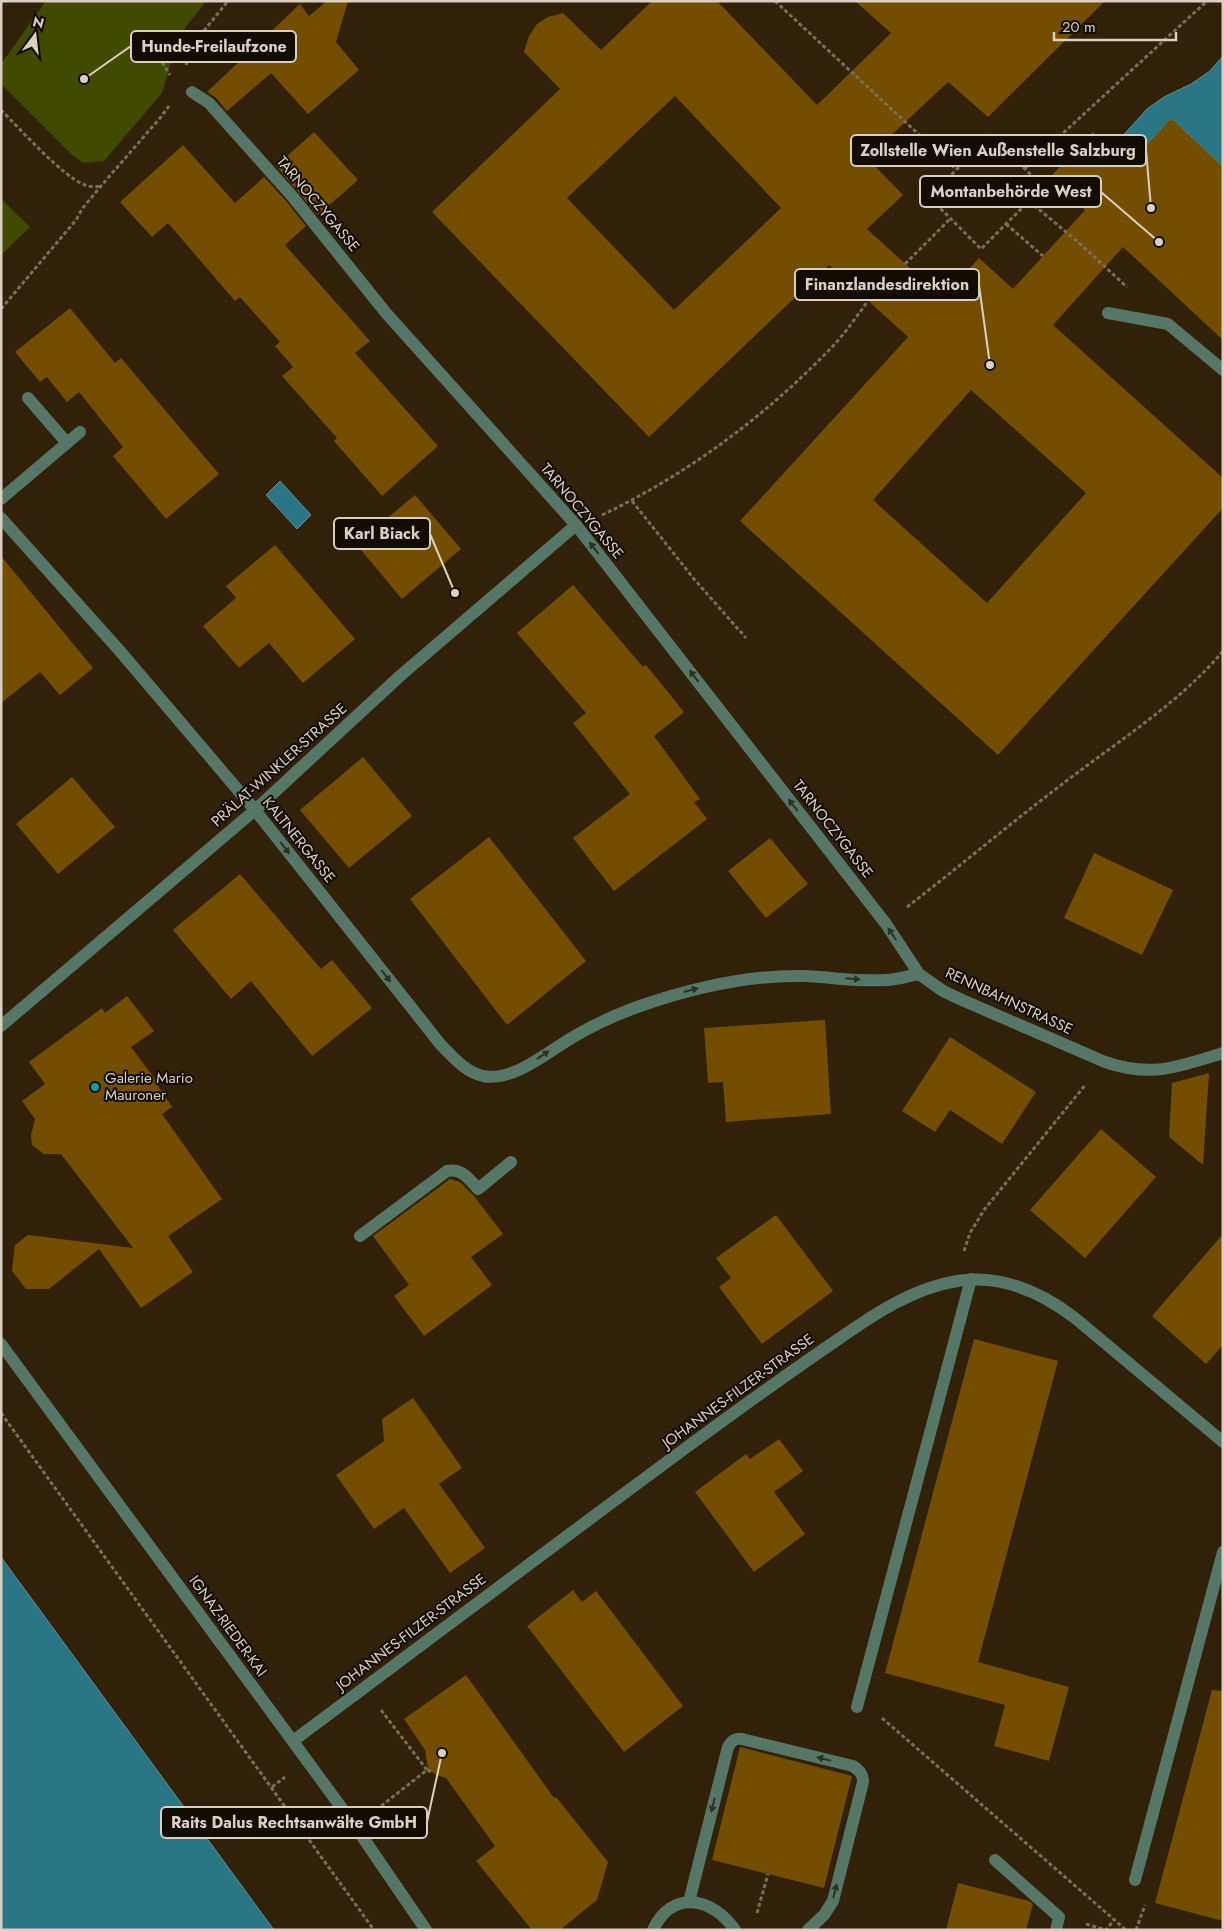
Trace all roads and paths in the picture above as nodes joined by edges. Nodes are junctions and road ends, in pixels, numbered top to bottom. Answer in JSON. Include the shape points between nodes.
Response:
{"nodes":[{"id":1,"x":775,"y":1,"type":"edge"},
{"id":2,"x":1207,"y":1,"type":"edge"},
{"id":3,"x":166,"y":30,"type":"dead end"},
{"id":4,"x":175,"y":77,"type":"dead end"},
{"id":5,"x":192,"y":92,"type":"dead end"},
{"id":6,"x":1,"y":110,"type":"edge"},
{"id":7,"x":1025,"y":168,"type":"junction"},
{"id":8,"x":956,"y":169,"type":"junction"},
{"id":9,"x":1029,"y":201,"type":"junction"},
{"id":10,"x":951,"y":218,"type":"junction"},
{"id":11,"x":1006,"y":224,"type":"junction"},
{"id":12,"x":1043,"y":256,"type":"dead end"},
{"id":13,"x":905,"y":264,"type":"dead end"},
{"id":14,"x":1133,"y":293,"type":"dead end"},
{"id":15,"x":868,"y":301,"type":"dead end"},
{"id":16,"x":1,"y":309,"type":"edge"},
{"id":17,"x":1108,"y":313,"type":"dead end"},
{"id":18,"x":1223,"y":370,"type":"edge"},
{"id":19,"x":28,"y":398,"type":"dead end"},
{"id":20,"x":80,"y":432,"type":"dead end"},
{"id":21,"x":67,"y":443,"type":"junction"},
{"id":22,"x":1,"y":499,"type":"edge"},
{"id":23,"x":632,"y":501,"type":"junction"},
{"id":24,"x":1,"y":518,"type":"edge"},
{"id":25,"x":576,"y":525,"type":"junction"},
{"id":26,"x":746,"y":638,"type":"dead end"},
{"id":27,"x":1223,"y":652,"type":"edge"},
{"id":28,"x":255,"y":810,"type":"junction"},
{"id":29,"x":886,"y":924,"type":"junction"},
{"id":30,"x":919,"y":974,"type":"junction"},
{"id":31,"x":1,"y":1026,"type":"edge"},
{"id":32,"x":1223,"y":1053,"type":"edge"},
{"id":33,"x":1105,"y":1062,"type":"junction"},
{"id":34,"x":511,"y":1162,"type":"dead end"},
{"id":35,"x":360,"y":1236,"type":"dead end"},
{"id":36,"x":971,"y":1280,"type":"junction"},
{"id":37,"x":956,"y":1281,"type":"junction"},
{"id":38,"x":1,"y":1344,"type":"edge"},
{"id":39,"x":1,"y":1413,"type":"edge"},
{"id":40,"x":1223,"y":1442,"type":"edge"},
{"id":41,"x":1223,"y":1552,"type":"edge"},
{"id":42,"x":365,"y":1687,"type":"junction"},
{"id":43,"x":857,"y":1707,"type":"joint"},
{"id":44,"x":292,"y":1741,"type":"junction"},
{"id":45,"x":427,"y":1770,"type":"junction"},
{"id":46,"x":432,"y":1772,"type":"dead end"},
{"id":47,"x":355,"y":1826,"type":"junction"},
{"id":48,"x":994,"y":1860,"type":"dead end"},
{"id":49,"x":768,"y":1874,"type":"dead end"},
{"id":50,"x":1135,"y":1880,"type":"dead end"},
{"id":51,"x":689,"y":1902,"type":"junction"},
{"id":52,"x":755,"y":1916,"type":"dead end"},
{"id":53,"x":374,"y":1930,"type":"edge"},
{"id":54,"x":426,"y":1930,"type":"edge"},
{"id":55,"x":653,"y":1930,"type":"edge"},
{"id":56,"x":735,"y":1930,"type":"edge"},
{"id":57,"x":808,"y":1930,"type":"edge"},
{"id":58,"x":1056,"y":1930,"type":"edge"},
{"id":59,"x":1126,"y":1930,"type":"edge"}],
"edges":[{"from":1,"to":8,"type":"path"},
{"from":2,"to":7,"type":"path"},
{"from":3,"to":4,"type":"path","via":[[160,59],[168,73]]},
{"from":5,"to":25,"type":"street","name":"TARNOCZYGASSE","via":[[209,103],[292,196],[386,313]]},
{"from":6,"to":16,"type":"path","via":[[74,179],[85,185],[101,186]]},
{"from":7,"to":8,"type":"path","via":[[991,135]]},
{"from":7,"to":9,"type":"path","via":[[1043,187]]},
{"from":8,"to":10,"type":"path","via":[[929,197]]},
{"from":9,"to":11,"type":"path"},
{"from":9,"to":14,"type":"path"},
{"from":10,"to":11,"type":"path","via":[[981,249]]},
{"from":10,"to":13,"type":"path"},
{"from":11,"to":12,"type":"path"},
{"from":15,"to":23,"type":"path","via":[[834,345],[772,403],[716,447]]},
{"from":17,"to":18,"type":"street","via":[[1168,324]]},
{"from":19,"to":21,"type":"street"},
{"from":20,"to":21,"type":"street"},
{"from":21,"to":22,"type":"street"},
{"from":23,"to":25,"type":"path"},
{"from":23,"to":26,"type":"path"},
{"from":24,"to":28,"type":"street","name":"KALTNERGASSE"},
{"from":25,"to":28,"type":"street","name":"PRÄLAT-WINKLER-STRASSE","via":[[400,676]]},
{"from":29,"to":25,"type":"street","name":"TARNOCZYGASSE","one_way":true},
{"from":27,"to":29,"type":"path","via":[[1178,694]]},
{"from":28,"to":30,"type":"street","name":"KALTNERGASSE","one_way":true,"via":[[441,1045],[468,1070],[485,1076],[500,1076],[520,1070],[576,1035],[615,1016],[702,988],[767,978],[802,976],[888,980]]},
{"from":28,"to":31,"type":"street","name":"PRÄLAT-WINKLER-STRASSE"},
{"from":30,"to":29,"type":"street","name":"TARNOCZYGASSE","one_way":true},
{"from":30,"to":33,"type":"street","name":"RENNBAHNSTRASSE","via":[[962,1000]]},
{"from":32,"to":33,"type":"street","name":"RENNBAHNSTRASSE","via":[[1158,1070],[1136,1070]]},
{"from":33,"to":37,"type":"path","via":[[977,1220]]},
{"from":34,"to":35,"type":"street","via":[[478,1190],[460,1171],[447,1171]]},
{"from":36,"to":37,"type":"street","name":"JOHANNES-FILZER-STRASSE"},
{"from":36,"to":40,"type":"street","name":"JOHANNES-FILZER-STRASSE","via":[[1008,1284],[1056,1304]]},
{"from":36,"to":43,"type":"street"},
{"from":37,"to":42,"type":"street","name":"JOHANNES-FILZER-STRASSE","via":[[915,1293],[852,1330],[608,1505]]},
{"from":38,"to":44,"type":"street","name":"IGNAZ-RIEDER-KAI"},
{"from":39,"to":53,"type":"path"},
{"from":41,"to":50,"type":"street"},
{"from":42,"to":44,"type":"street","name":"JOHANNES-FILZER-STRASSE"},
{"from":42,"to":45,"type":"path"},
{"from":43,"to":59,"type":"path","via":[[886,1720]]},
{"from":44,"to":47,"type":"street","name":"IGNAZ-RIEDER-KAI"},
{"from":45,"to":46,"type":"path"},
{"from":45,"to":47,"type":"path"},
{"from":47,"to":54,"type":"street","name":"IGNAZ-RIEDER-KAI"},
{"from":48,"to":58,"type":"street","via":[[1059,1917]]},
{"from":49,"to":52,"type":"path"},
{"from":51,"to":55,"type":"street","via":[[677,1904],[662,1914]]},
{"from":51,"to":56,"type":"street","via":[[721,1912]]},
{"from":57,"to":51,"type":"street","one_way":true,"via":[[824,1916],[833,1901],[863,1775],[853,1766],[742,1738],[731,1741],[728,1747]]}]}
